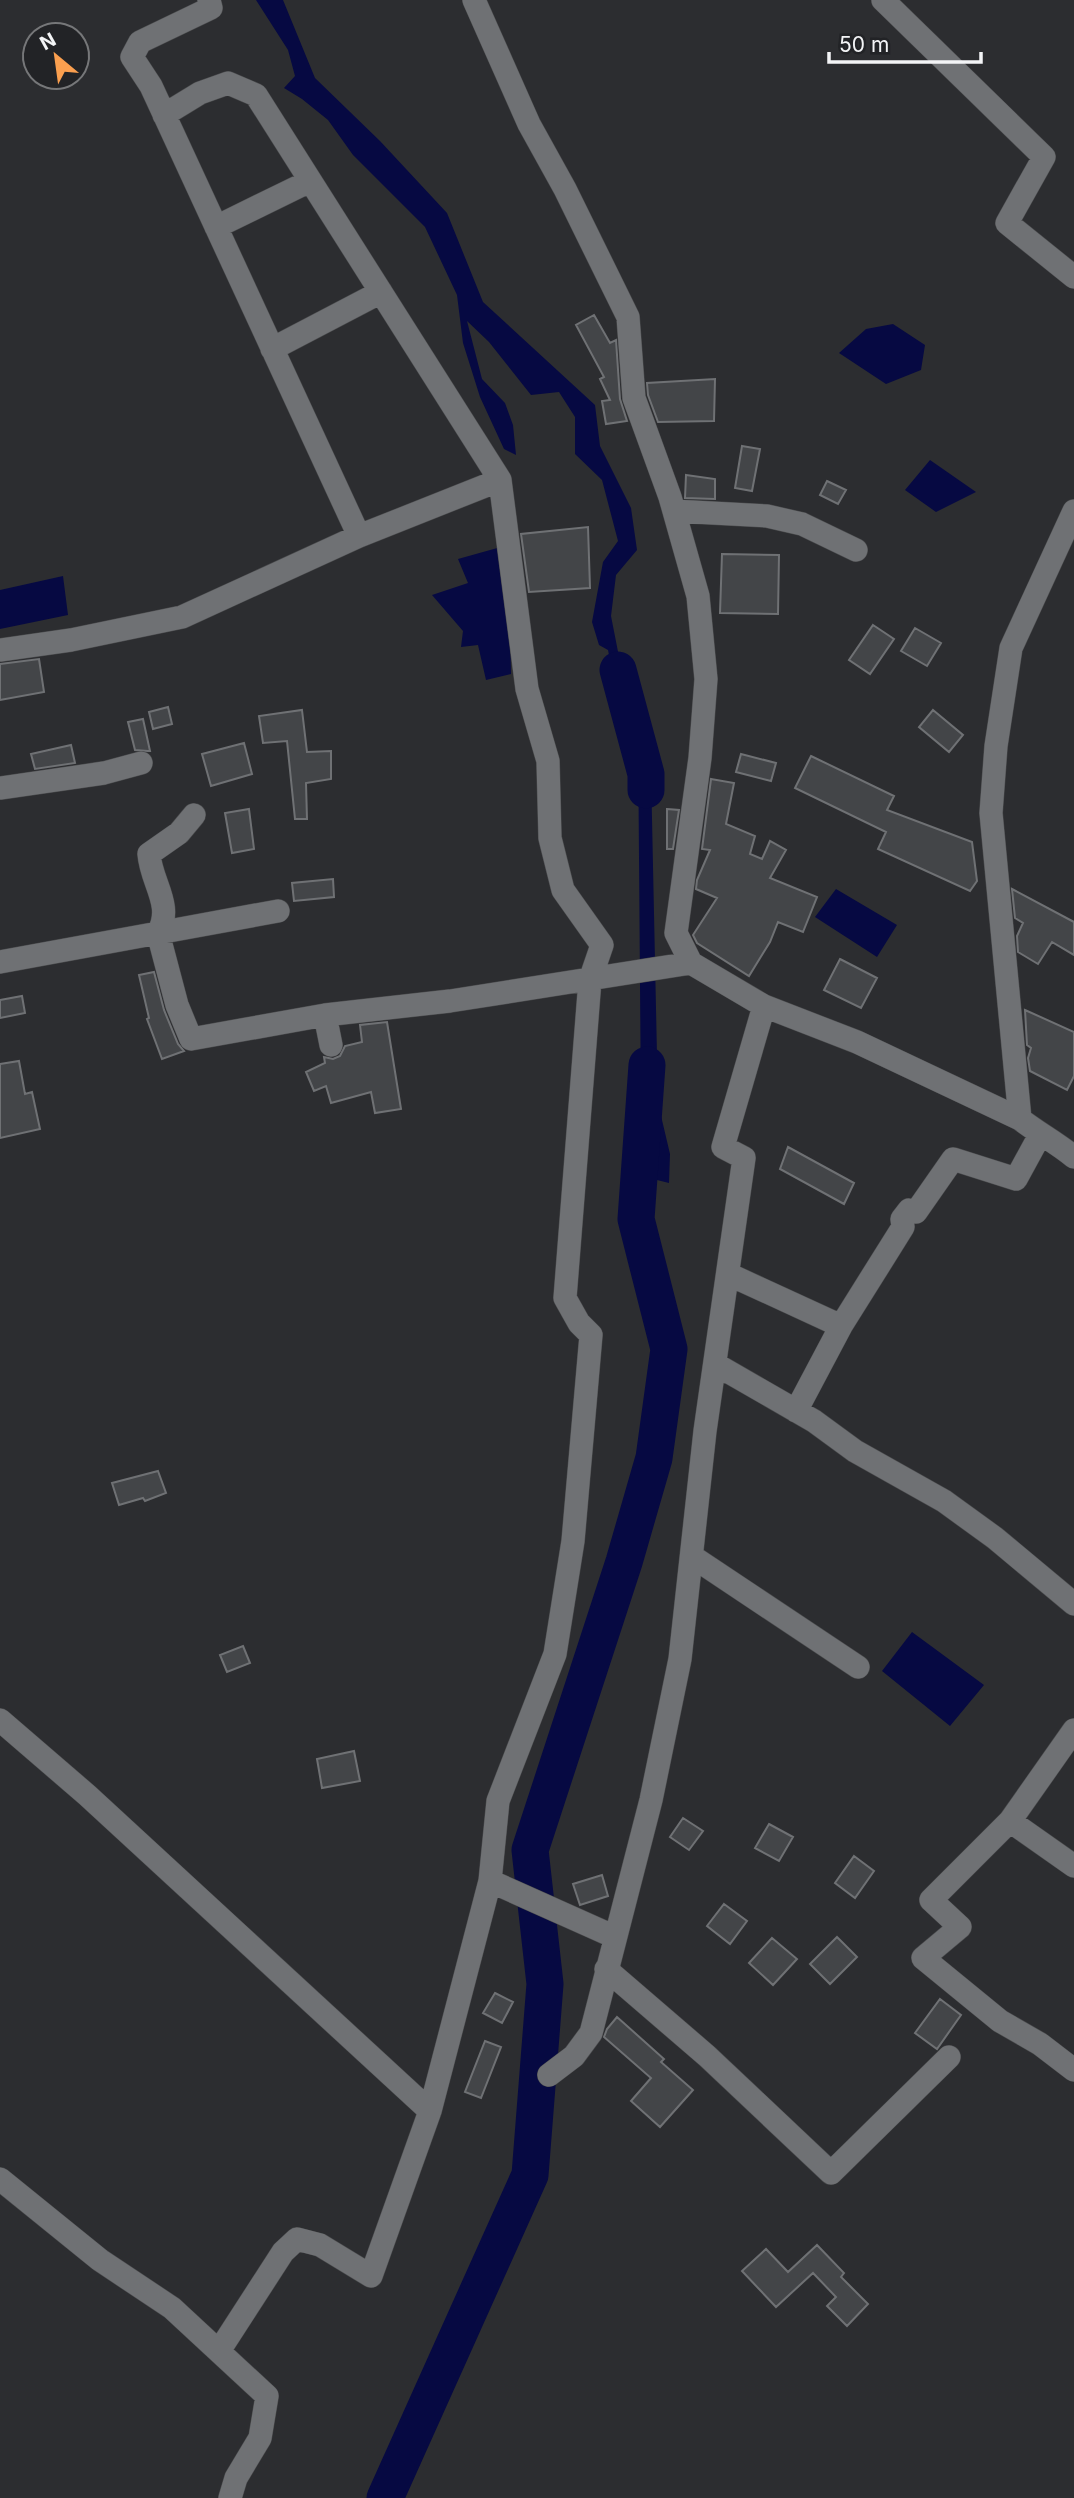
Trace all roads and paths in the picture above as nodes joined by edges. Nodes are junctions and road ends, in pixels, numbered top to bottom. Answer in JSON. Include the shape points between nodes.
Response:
{"nodes":[{"id":1,"x":209,"y":0,"type":"edge"},
{"id":2,"x":474,"y":0,"type":"edge"},
{"id":3,"x":883,"y":0,"type":"edge"},
{"id":4,"x":164,"y":115,"type":"junction"},
{"id":5,"x":310,"y":181,"type":"junction"},
{"id":6,"x":216,"y":227,"type":"junction"},
{"id":7,"x":1074,"y":277,"type":"edge"},
{"id":8,"x":381,"y":292,"type":"junction"},
{"id":9,"x":272,"y":349,"type":"junction"},
{"id":10,"x":500,"y":480,"type":"junction"},
{"id":11,"x":674,"y":511,"type":"junction"},
{"id":12,"x":1074,"y":511,"type":"edge"},
{"id":13,"x":359,"y":536,"type":"junction"},
{"id":14,"x":856,"y":550,"type":"dead end"},
{"id":15,"x":0,"y":650,"type":"edge"},
{"id":16,"x":141,"y":763,"type":"dead end"},
{"id":17,"x":0,"y":788,"type":"edge"},
{"id":18,"x":194,"y":815,"type":"dead end"},
{"id":19,"x":278,"y":911,"type":"dead end"},
{"id":20,"x":158,"y":933,"type":"junction"},
{"id":21,"x":0,"y":962,"type":"edge"},
{"id":22,"x":691,"y":963,"type":"junction"},
{"id":23,"x":590,"y":980,"type":"junction"},
{"id":24,"x":764,"y":1006,"type":"junction"},
{"id":25,"x":325,"y":1015,"type":"junction"},
{"id":26,"x":331,"y":1045,"type":"dead end"},
{"id":27,"x":1020,"y":1119,"type":"junction"},
{"id":28,"x":1040,"y":1135,"type":"junction"},
{"id":29,"x":1074,"y":1157,"type":"edge"},
{"id":30,"x":728,"y":1274,"type":"junction"},
{"id":31,"x":841,"y":1326,"type":"junction"},
{"id":32,"x":715,"y":1364,"type":"junction"},
{"id":33,"x":796,"y":1411,"type":"junction"},
{"id":34,"x":693,"y":1557,"type":"junction"},
{"id":35,"x":1074,"y":1604,"type":"edge"},
{"id":36,"x":858,"y":1667,"type":"dead end"},
{"id":37,"x":0,"y":1720,"type":"edge"},
{"id":38,"x":1074,"y":1730,"type":"edge"},
{"id":39,"x":1010,"y":1821,"type":"junction"},
{"id":40,"x":1074,"y":1866,"type":"edge"},
{"id":41,"x":490,"y":1881,"type":"junction"},
{"id":42,"x":615,"y":1937,"type":"junction"},
{"id":43,"x":606,"y":1969,"type":"junction"},
{"id":44,"x":949,"y":2057,"type":"dead end"},
{"id":45,"x":1074,"y":2070,"type":"edge"},
{"id":46,"x":549,"y":2075,"type":"dead end"},
{"id":47,"x":430,"y":2110,"type":"junction"},
{"id":48,"x":0,"y":2179,"type":"edge"},
{"id":49,"x":219,"y":2351,"type":"junction"},
{"id":50,"x":230,"y":2498,"type":"edge"}],
"edges":[{"from":1,"to":4,"type":"street","via":[[211,8],[140,42],[132,57]]},
{"from":2,"to":11,"type":"street","via":[[529,124],[628,317],[634,398]]},
{"from":3,"to":7,"type":"street","via":[[1044,158],[1007,223]]},
{"from":4,"to":5,"type":"street","via":[[200,93],[228,83],[256,94]]},
{"from":4,"to":6,"type":"street"},
{"from":5,"to":6,"type":"street"},
{"from":5,"to":8,"type":"street"},
{"from":6,"to":9,"type":"street"},
{"from":8,"to":9,"type":"street"},
{"from":8,"to":10,"type":"street"},
{"from":9,"to":13,"type":"street"},
{"from":10,"to":13,"type":"street"},
{"from":10,"to":23,"type":"street","via":[[527,689],[548,761],[550,838],[564,890],[602,945]]},
{"from":11,"to":14,"type":"street","via":[[767,516],[802,524]]},
{"from":11,"to":22,"type":"street","via":[[698,596],[706,679],[676,933]]},
{"from":12,"to":27,"type":"street","via":[[1011,648],[996,746],[991,813]]},
{"from":13,"to":15,"type":"street","via":[[181,617]]},
{"from":16,"to":17,"type":"street"},
{"from":18,"to":20,"type":"street","via":[[149,855],[165,920]]},
{"from":19,"to":20,"type":"street"},
{"from":20,"to":21,"type":"street"},
{"from":20,"to":25,"type":"street","via":[[191,1039]]},
{"from":22,"to":23,"type":"street"},
{"from":22,"to":24,"type":"street"},
{"from":23,"to":25,"type":"street"},
{"from":23,"to":41,"type":"street","via":[[565,1298],[591,1335],[573,1541],[555,1654],[498,1801]]},
{"from":24,"to":27,"type":"street","via":[[857,1042]]},
{"from":24,"to":30,"type":"street","via":[[723,1147],[744,1158]]},
{"from":25,"to":26,"type":"street"},
{"from":27,"to":28,"type":"street"},
{"from":28,"to":29,"type":"street"},
{"from":28,"to":31,"type":"street","via":[[1016,1179],[953,1159],[916,1212],[909,1210],[902,1219],[903,1227]]},
{"from":30,"to":31,"type":"street"},
{"from":30,"to":32,"type":"street"},
{"from":31,"to":33,"type":"street"},
{"from":32,"to":33,"type":"street"},
{"from":32,"to":34,"type":"street"},
{"from":33,"to":35,"type":"street","via":[[944,1502]]},
{"from":34,"to":36,"type":"street"},
{"from":34,"to":42,"type":"street","via":[[680,1659],[651,1800]]},
{"from":37,"to":47,"type":"street"},
{"from":38,"to":39,"type":"street"},
{"from":39,"to":40,"type":"street"},
{"from":39,"to":45,"type":"street","via":[[932,1900],[960,1927],[923,1958],[1000,2021]]},
{"from":41,"to":42,"type":"street"},
{"from":41,"to":47,"type":"street"},
{"from":42,"to":43,"type":"street"},
{"from":43,"to":44,"type":"street","via":[[707,2056],[831,2174]]},
{"from":43,"to":46,"type":"street","via":[[591,2033],[574,2056]]},
{"from":47,"to":49,"type":"street","via":[[371,2276],[320,2245],[297,2239],[283,2252]]},
{"from":48,"to":49,"type":"street","via":[[100,2260],[172,2308]]},
{"from":49,"to":50,"type":"street","via":[[267,2396],[260,2438]]}]}
